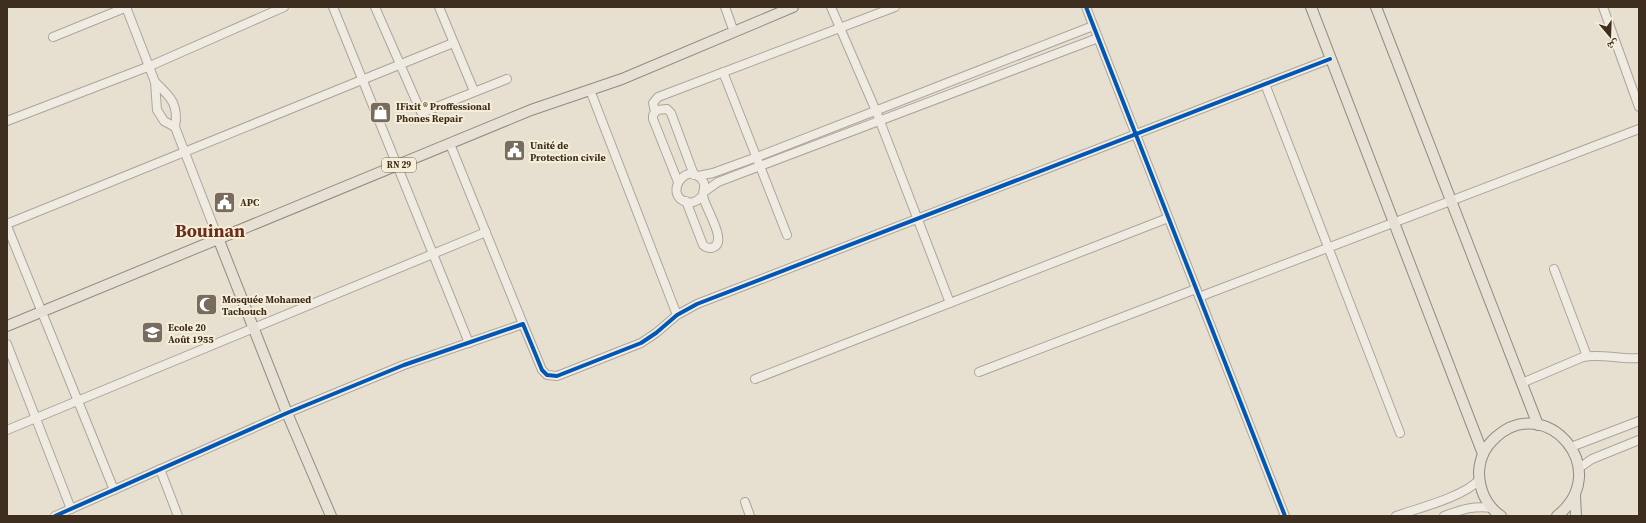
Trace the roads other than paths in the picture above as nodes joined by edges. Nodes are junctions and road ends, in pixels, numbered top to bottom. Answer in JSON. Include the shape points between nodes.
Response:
{"nodes":[{"id":1,"x":126,"y":7,"type":"edge"},
{"id":2,"x":284,"y":7,"type":"edge"},
{"id":3,"x":334,"y":7,"type":"edge"},
{"id":4,"x":375,"y":7,"type":"edge"},
{"id":5,"x":439,"y":7,"type":"edge"},
{"id":6,"x":725,"y":7,"type":"edge"},
{"id":7,"x":793,"y":7,"type":"edge"},
{"id":8,"x":832,"y":7,"type":"edge"},
{"id":9,"x":895,"y":7,"type":"edge"},
{"id":10,"x":1086,"y":7,"type":"edge"},
{"id":11,"x":1311,"y":7,"type":"edge"},
{"id":12,"x":1376,"y":7,"type":"edge"},
{"id":13,"x":1603,"y":7,"type":"edge"},
{"id":14,"x":1093,"y":26,"type":"junction"},
{"id":15,"x":840,"y":28,"type":"junction"},
{"id":16,"x":734,"y":32,"type":"junction"},
{"id":17,"x":53,"y":37,"type":"dead end"},
{"id":18,"x":1098,"y":38,"type":"junction"},
{"id":19,"x":453,"y":43,"type":"junction"},
{"id":20,"x":1330,"y":59,"type":"junction"},
{"id":21,"x":1004,"y":60,"type":"junction"},
{"id":22,"x":399,"y":65,"type":"junction"},
{"id":23,"x":150,"y":66,"type":"junction"},
{"id":24,"x":1008,"y":71,"type":"junction"},
{"id":25,"x":723,"y":72,"type":"junction"},
{"id":26,"x":507,"y":79,"type":"dead end"},
{"id":27,"x":362,"y":81,"type":"junction"},
{"id":28,"x":155,"y":82,"type":"junction"},
{"id":29,"x":1265,"y":84,"type":"junction"},
{"id":30,"x":590,"y":90,"type":"junction"},
{"id":31,"x":474,"y":91,"type":"junction"},
{"id":32,"x":1639,"y":107,"type":"edge"},
{"id":33,"x":876,"y":111,"type":"junction"},
{"id":34,"x":655,"y":112,"type":"junction"},
{"id":35,"x":7,"y":121,"type":"edge"},
{"id":36,"x":879,"y":121,"type":"junction"},
{"id":37,"x":175,"y":128,"type":"junction"},
{"id":38,"x":1639,"y":129,"type":"edge"},
{"id":39,"x":1136,"y":135,"type":"junction"},
{"id":40,"x":450,"y":144,"type":"junction"},
{"id":41,"x":185,"y":153,"type":"junction"},
{"id":42,"x":757,"y":157,"type":"junction"},
{"id":43,"x":398,"y":165,"type":"junction"},
{"id":44,"x":760,"y":167,"type":"junction"},
{"id":45,"x":696,"y":176,"type":"junction"},
{"id":46,"x":678,"y":182,"type":"junction"},
{"id":47,"x":703,"y":194,"type":"junction"},
{"id":48,"x":1451,"y":201,"type":"junction"},
{"id":49,"x":686,"y":202,"type":"junction"},
{"id":50,"x":1168,"y":218,"type":"junction"},
{"id":51,"x":917,"y":220,"type":"junction"},
{"id":52,"x":1394,"y":223,"type":"junction"},
{"id":53,"x":7,"y":225,"type":"edge"},
{"id":54,"x":486,"y":232,"type":"junction"},
{"id":55,"x":787,"y":235,"type":"dead end"},
{"id":56,"x":218,"y":238,"type":"junction"},
{"id":57,"x":1329,"y":248,"type":"junction"},
{"id":58,"x":433,"y":253,"type":"junction"},
{"id":59,"x":1554,"y":269,"type":"dead end"},
{"id":60,"x":1197,"y":293,"type":"junction"},
{"id":61,"x":950,"y":303,"type":"junction"},
{"id":62,"x":42,"y":312,"type":"junction"},
{"id":63,"x":677,"y":315,"type":"junction"},
{"id":64,"x":523,"y":324,"type":"junction"},
{"id":65,"x":7,"y":326,"type":"edge"},
{"id":66,"x":253,"y":327,"type":"junction"},
{"id":67,"x":469,"y":343,"type":"junction"},
{"id":68,"x":7,"y":344,"type":"edge"},
{"id":69,"x":1587,"y":356,"type":"junction"},
{"id":70,"x":1639,"y":358,"type":"edge"},
{"id":71,"x":979,"y":372,"type":"dead end"},
{"id":72,"x":755,"y":379,"type":"dead end"},
{"id":73,"x":1522,"y":383,"type":"junction"},
{"id":74,"x":78,"y":401,"type":"junction"},
{"id":75,"x":287,"y":413,"type":"junction"},
{"id":76,"x":36,"y":418,"type":"junction"},
{"id":77,"x":1639,"y":421,"type":"edge"},
{"id":78,"x":1538,"y":425,"type":"junction"},
{"id":79,"x":7,"y":430,"type":"edge"},
{"id":80,"x":1400,"y":433,"type":"dead end"},
{"id":81,"x":1639,"y":440,"type":"edge"},
{"id":82,"x":1571,"y":447,"type":"junction"},
{"id":83,"x":1483,"y":454,"type":"junction"},
{"id":84,"x":1579,"y":468,"type":"junction"},
{"id":85,"x":160,"y":469,"type":"junction"},
{"id":86,"x":1479,"y":480,"type":"junction"},
{"id":87,"x":114,"y":490,"type":"junction"},
{"id":88,"x":1575,"y":496,"type":"junction"},
{"id":89,"x":745,"y":502,"type":"dead end"},
{"id":90,"x":1492,"y":508,"type":"junction"},
{"id":91,"x":71,"y":509,"type":"junction"},
{"id":92,"x":55,"y":516,"type":"edge"},
{"id":93,"x":178,"y":516,"type":"edge"},
{"id":94,"x":331,"y":516,"type":"edge"},
{"id":95,"x":750,"y":516,"type":"edge"},
{"id":96,"x":1285,"y":516,"type":"edge"},
{"id":97,"x":1396,"y":516,"type":"edge"},
{"id":98,"x":1444,"y":516,"type":"edge"},
{"id":99,"x":1501,"y":516,"type":"edge"},
{"id":100,"x":1557,"y":516,"type":"edge"},
{"id":101,"x":1576,"y":516,"type":"edge"}],
"edges":[{"from":1,"to":17,"type":"street"},
{"from":1,"to":23,"type":"street"},
{"from":2,"to":23,"type":"street"},
{"from":3,"to":27,"type":"street"},
{"from":4,"to":22,"type":"street"},
{"from":5,"to":19,"type":"street"},
{"from":6,"to":16,"type":"street"},
{"from":7,"to":16,"type":"main road","number":"RN 29"},
{"from":8,"to":15,"type":"street"},
{"from":9,"to":15,"type":"street"},
{"from":10,"to":14,"type":"street"},
{"from":11,"to":20,"type":"main road"},
{"from":12,"to":48,"type":"main road"},
{"from":13,"to":32,"type":"street"},
{"from":14,"to":18,"type":"street"},
{"from":14,"to":21,"type":"street"},
{"from":15,"to":25,"type":"street"},
{"from":15,"to":33,"type":"street"},
{"from":16,"to":30,"type":"main road","number":"RN 29"},
{"from":18,"to":24,"type":"street"},
{"from":18,"to":39,"type":"street"},
{"from":19,"to":22,"type":"street"},
{"from":19,"to":31,"type":"street"},
{"from":20,"to":29,"type":"street"},
{"from":20,"to":52,"type":"main road"},
{"from":21,"to":24,"type":"street"},
{"from":21,"to":33,"type":"street"},
{"from":22,"to":27,"type":"street"},
{"from":22,"to":31,"type":"street","via":[[420,112]]},
{"from":23,"to":28,"type":"street"},
{"from":23,"to":35,"type":"street"},
{"from":24,"to":36,"type":"street"},
{"from":25,"to":34,"type":"street","via":[[658,97],[653,103]]},
{"from":25,"to":42,"type":"street"},
{"from":26,"to":31,"type":"street"},
{"from":27,"to":41,"type":"street"},
{"from":27,"to":43,"type":"street"},
{"from":28,"to":37,"type":"street","via":[[158,110],[164,121]]},
{"from":28,"to":37,"type":"street","via":[[174,102],[177,115]]},
{"from":29,"to":39,"type":"street"},
{"from":29,"to":57,"type":"street"},
{"from":30,"to":40,"type":"main road","number":"RN 29","via":[[531,110]]},
{"from":30,"to":63,"type":"street"},
{"from":33,"to":36,"type":"street"},
{"from":33,"to":42,"type":"street"},
{"from":34,"to":45,"type":"street","via":[[663,108],[671,113]]},
{"from":34,"to":46,"type":"street","via":[[653,119]]},
{"from":36,"to":44,"type":"street"},
{"from":36,"to":51,"type":"street"},
{"from":37,"to":41,"type":"street"},
{"from":38,"to":48,"type":"street"},
{"from":39,"to":50,"type":"street"},
{"from":39,"to":51,"type":"street"},
{"from":40,"to":43,"type":"main road","number":"RN 29"},
{"from":40,"to":54,"type":"street"},
{"from":41,"to":53,"type":"street"},
{"from":41,"to":56,"type":"street"},
{"from":42,"to":44,"type":"street"},
{"from":42,"to":45,"type":"street","via":[[713,173]]},
{"from":43,"to":56,"type":"main road","number":"RN 29"},
{"from":43,"to":58,"type":"street"},
{"from":44,"to":47,"type":"street","via":[[718,182]]},
{"from":44,"to":55,"type":"street"},
{"from":45,"to":46,"type":"street","via":[[684,175]]},
{"from":45,"to":47,"type":"street","via":[[704,183]]},
{"from":46,"to":49,"type":"street","via":[[676,187],[679,196]]},
{"from":47,"to":49,"type":"street","via":[[695,201]]},
{"from":47,"to":49,"type":"street","via":[[719,238],[713,248],[702,245]]},
{"from":48,"to":52,"type":"street"},
{"from":48,"to":73,"type":"main road"},
{"from":50,"to":60,"type":"street"},
{"from":50,"to":61,"type":"street"},
{"from":51,"to":61,"type":"street"},
{"from":51,"to":63,"type":"street","via":[[697,304]]},
{"from":52,"to":57,"type":"street"},
{"from":52,"to":83,"type":"main road"},
{"from":53,"to":62,"type":"street"},
{"from":54,"to":58,"type":"street"},
{"from":54,"to":64,"type":"street"},
{"from":56,"to":62,"type":"main road","number":"RN 29"},
{"from":56,"to":66,"type":"main road"},
{"from":57,"to":60,"type":"street"},
{"from":57,"to":80,"type":"street"},
{"from":58,"to":66,"type":"street"},
{"from":58,"to":67,"type":"street"},
{"from":59,"to":69,"type":"street"},
{"from":60,"to":71,"type":"street"},
{"from":60,"to":96,"type":"street"},
{"from":61,"to":72,"type":"street"},
{"from":62,"to":65,"type":"main road","number":"RN 29"},
{"from":62,"to":74,"type":"street"},
{"from":63,"to":64,"type":"street","via":[[641,343],[554,376],[547,375],[542,370]]},
{"from":64,"to":67,"type":"street"},
{"from":66,"to":74,"type":"street"},
{"from":66,"to":75,"type":"main road"},
{"from":67,"to":75,"type":"street","via":[[404,365]]},
{"from":68,"to":76,"type":"street"},
{"from":69,"to":70,"type":"street"},
{"from":69,"to":73,"type":"street"},
{"from":73,"to":78,"type":"main road"},
{"from":74,"to":76,"type":"street"},
{"from":74,"to":87,"type":"street"},
{"from":75,"to":85,"type":"street"},
{"from":75,"to":94,"type":"main road"},
{"from":76,"to":79,"type":"street"},
{"from":76,"to":91,"type":"street"},
{"from":77,"to":82,"type":"street"},
{"from":78,"to":82,"type":"main road","via":[[1557,432]]},
{"from":78,"to":83,"type":"main road","via":[[1525,424],[1500,433]]},
{"from":81,"to":84,"type":"street","via":[[1592,459]]},
{"from":82,"to":84,"type":"main road"},
{"from":83,"to":86,"type":"main road"},
{"from":84,"to":88,"type":"main road","via":[[1580,477]]},
{"from":85,"to":87,"type":"street"},
{"from":85,"to":93,"type":"street"},
{"from":86,"to":90,"type":"main road","via":[[1486,500]]},
{"from":86,"to":97,"type":"street","via":[[1461,492]]},
{"from":87,"to":91,"type":"street"},
{"from":88,"to":100,"type":"main road","via":[[1568,507]]},
{"from":88,"to":101,"type":"main road"},
{"from":89,"to":95,"type":"street"},
{"from":90,"to":98,"type":"street","via":[[1470,507]]},
{"from":90,"to":99,"type":"main road"},
{"from":91,"to":92,"type":"street"}]}
